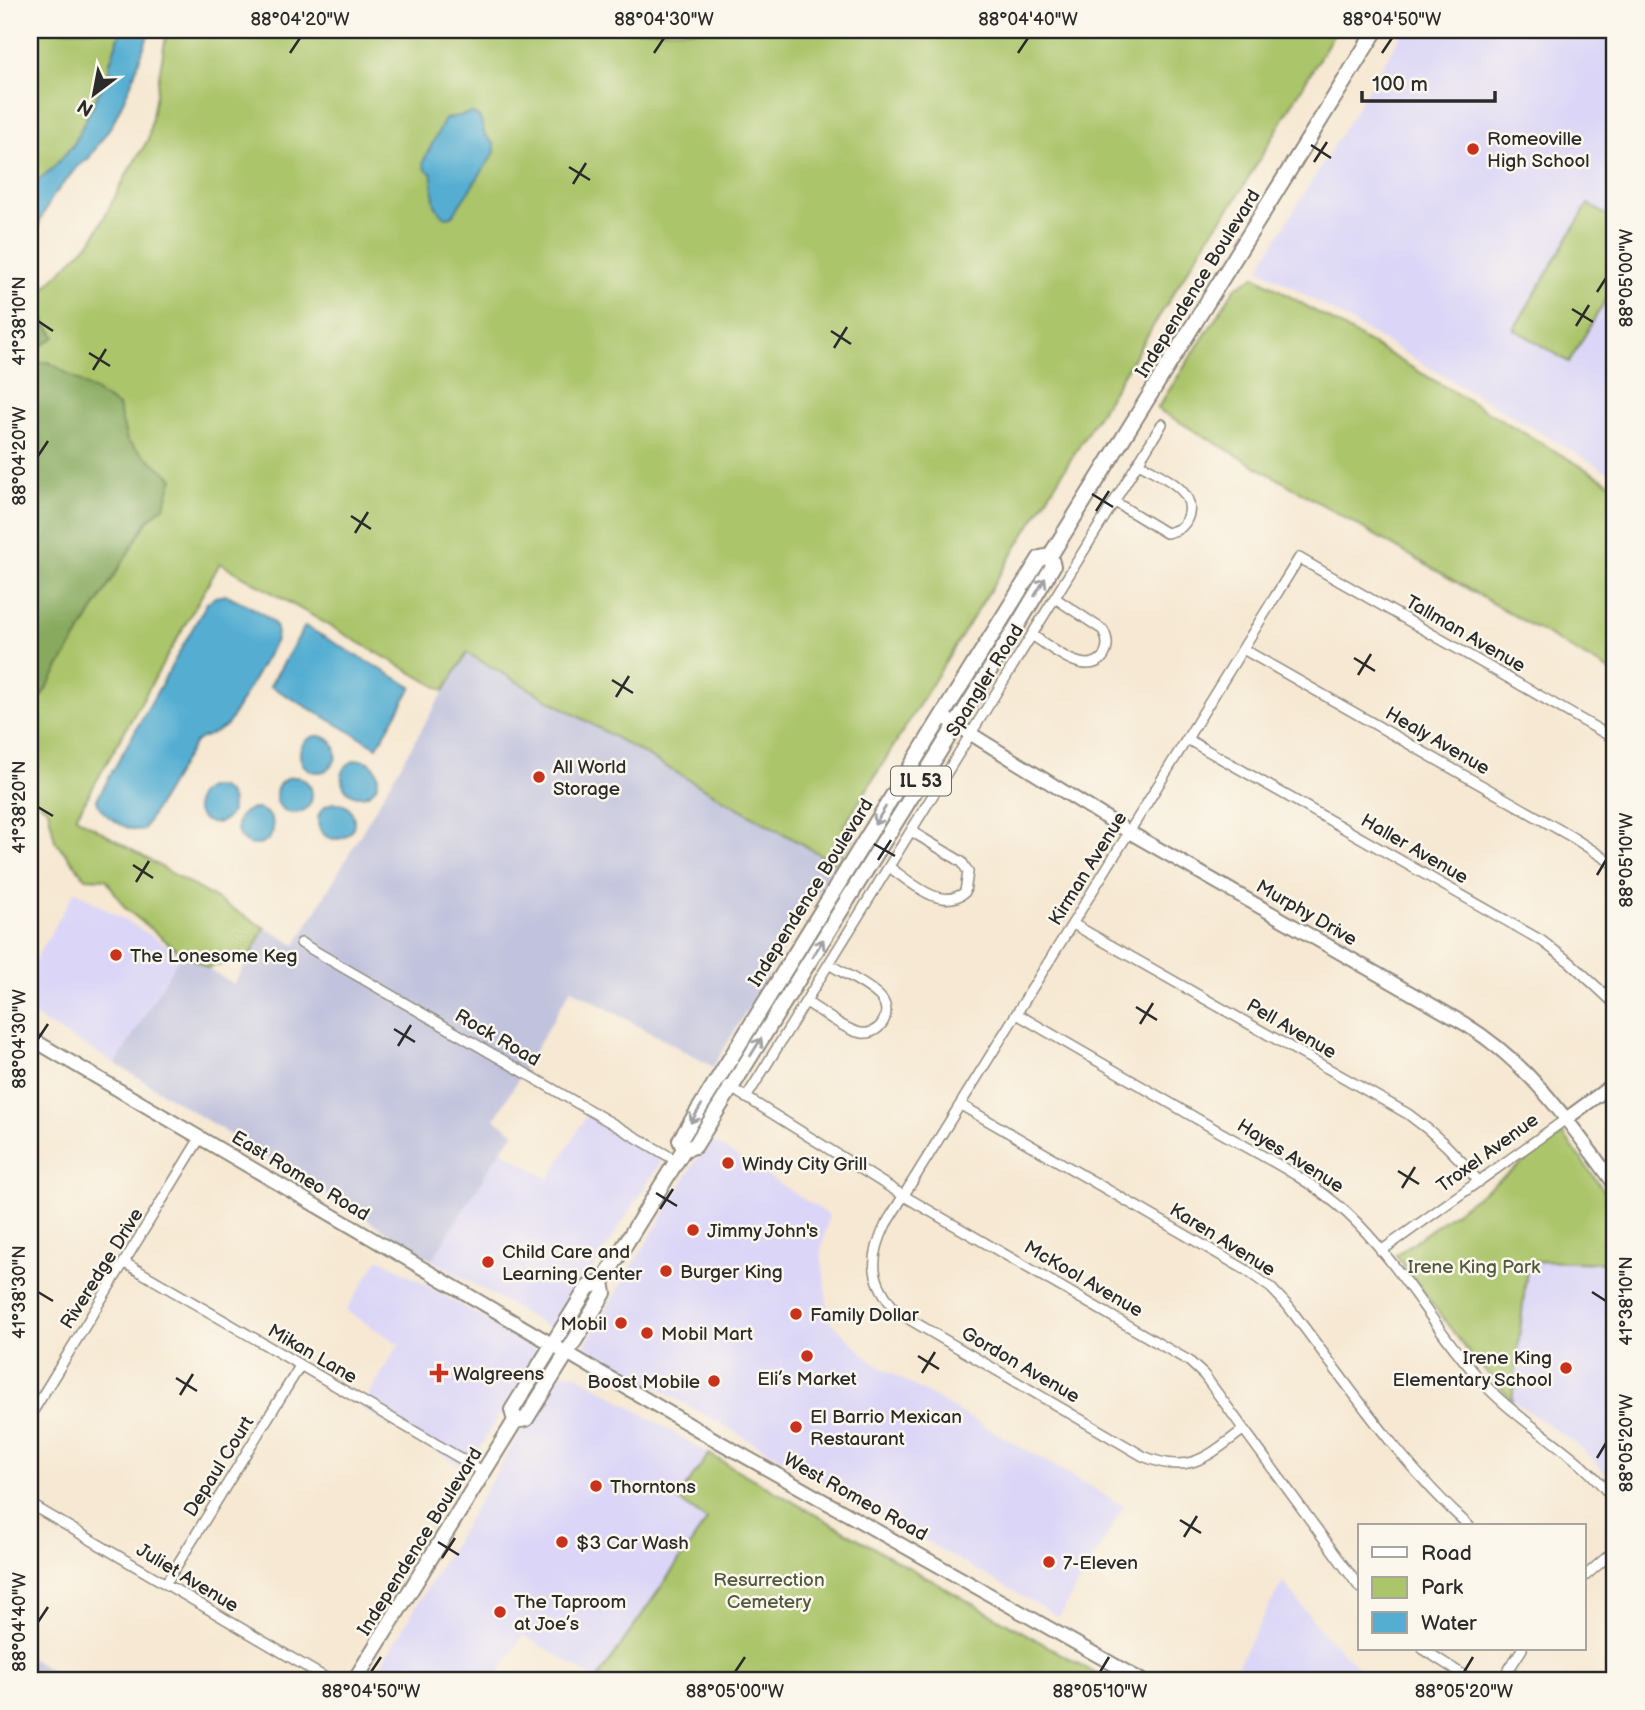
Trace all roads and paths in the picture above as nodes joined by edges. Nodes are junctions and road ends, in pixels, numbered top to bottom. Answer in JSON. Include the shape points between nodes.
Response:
{"nodes":[{"id":1,"x":1376,"y":30,"type":"edge"},
{"id":2,"x":1163,"y":424,"type":"dead end"},
{"id":3,"x":1139,"y":463,"type":"junction"},
{"id":4,"x":1115,"y":502,"type":"junction"},
{"id":5,"x":1050,"y":556,"type":"junction"},
{"id":6,"x":1299,"y":558,"type":"joint"},
{"id":7,"x":1055,"y":598,"type":"junction"},
{"id":8,"x":1032,"y":635,"type":"junction"},
{"id":9,"x":1242,"y":649,"type":"junction"},
{"id":10,"x":942,"y":716,"type":"junction"},
{"id":11,"x":956,"y":725,"type":"junction"},
{"id":12,"x":971,"y":734,"type":"junction"},
{"id":13,"x":1187,"y":739,"type":"junction"},
{"id":14,"x":1615,"y":739,"type":"edge"},
{"id":15,"x":911,"y":831,"type":"junction"},
{"id":16,"x":1129,"y":832,"type":"junction"},
{"id":17,"x":1615,"y":865,"type":"edge"},
{"id":18,"x":889,"y":867,"type":"junction"},
{"id":19,"x":1073,"y":924,"type":"junction"},
{"id":20,"x":301,"y":943,"type":"dead end"},
{"id":21,"x":828,"y":964,"type":"junction"},
{"id":22,"x":806,"y":1002,"type":"junction"},
{"id":23,"x":1615,"y":1004,"type":"edge"},
{"id":24,"x":1017,"y":1014,"type":"junction"},
{"id":25,"x":30,"y":1038,"type":"edge"},
{"id":26,"x":717,"y":1080,"type":"junction"},
{"id":27,"x":1615,"y":1083,"type":"edge"},
{"id":28,"x":731,"y":1088,"type":"junction"},
{"id":29,"x":746,"y":1098,"type":"junction"},
{"id":30,"x":961,"y":1105,"type":"junction"},
{"id":31,"x":1566,"y":1119,"type":"junction"},
{"id":32,"x":200,"y":1138,"type":"junction"},
{"id":33,"x":680,"y":1155,"type":"junction"},
{"id":34,"x":1479,"y":1182,"type":"junction"},
{"id":35,"x":1615,"y":1185,"type":"edge"},
{"id":36,"x":904,"y":1196,"type":"junction"},
{"id":37,"x":1381,"y":1251,"type":"junction"},
{"id":38,"x":125,"y":1263,"type":"junction"},
{"id":39,"x":601,"y":1282,"type":"junction"},
{"id":40,"x":554,"y":1343,"type":"junction"},
{"id":41,"x":568,"y":1352,"type":"junction"},
{"id":42,"x":300,"y":1366,"type":"junction"},
{"id":43,"x":30,"y":1416,"type":"edge"},
{"id":44,"x":515,"y":1421,"type":"junction"},
{"id":45,"x":1243,"y":1430,"type":"junction"},
{"id":46,"x":484,"y":1472,"type":"junction"},
{"id":47,"x":1615,"y":1502,"type":"edge"},
{"id":48,"x":30,"y":1504,"type":"edge"},
{"id":49,"x":1467,"y":1524,"type":"edge"},
{"id":50,"x":1615,"y":1550,"type":"edge"},
{"id":51,"x":1586,"y":1575,"type":"edge"},
{"id":52,"x":166,"y":1584,"type":"junction"},
{"id":53,"x":1358,"y":1585,"type":"edge"},
{"id":54,"x":1425,"y":1650,"type":"edge"},
{"id":55,"x":1521,"y":1650,"type":"edge"},
{"id":56,"x":329,"y":1680,"type":"edge"},
{"id":57,"x":355,"y":1680,"type":"edge"},
{"id":58,"x":1141,"y":1680,"type":"edge"},
{"id":59,"x":1471,"y":1680,"type":"edge"},
{"id":60,"x":1502,"y":1680,"type":"edge"}],
"edges":[{"from":1,"to":5,"type":"main road","name":"Independence Boulevard","number":"IL 53"},
{"from":2,"to":3,"type":"street","name":"Spangler Road"},
{"from":3,"to":4,"type":"street","name":"Spangler Road"},
{"from":3,"to":4,"type":"street","via":[[1184,492],[1190,508],[1185,523],[1166,533]]},
{"from":4,"to":7,"type":"street","name":"Spangler Road"},
{"from":5,"to":10,"type":"main road","name":"Independence Boulevard","number":"IL 53","via":[[1040,558]]},
{"from":11,"to":5,"type":"main road","name":"Independence Boulevard","number":"IL 53","one_way":true,"via":[[1053,566]]},
{"from":6,"to":9,"type":"street","name":"Kirman Avenue"},
{"from":6,"to":14,"type":"street","name":"Tallman Avenue"},
{"from":7,"to":8,"type":"street","name":"Spangler Road"},
{"from":7,"to":8,"type":"street","via":[[1103,630],[1104,655],[1096,662],[1081,664]]},
{"from":8,"to":12,"type":"street","name":"Spangler Road"},
{"from":9,"to":13,"type":"street","name":"Kirman Avenue"},
{"from":9,"to":17,"type":"street","name":"Healy Avenue"},
{"from":10,"to":11,"type":"main road","name":"Murphy Drive"},
{"from":10,"to":26,"type":"main road","name":"Independence Boulevard","number":"IL 53","one_way":true},
{"from":11,"to":12,"type":"main road","name":"Murphy Drive"},
{"from":28,"to":11,"type":"main road","name":"Independence Boulevard","number":"IL 53","one_way":true},
{"from":12,"to":15,"type":"street","name":"Spangler Road"},
{"from":12,"to":16,"type":"main road","name":"Murphy Drive"},
{"from":13,"to":16,"type":"street","name":"Kirman Avenue"},
{"from":13,"to":23,"type":"street","name":"Haller Avenue","via":[[1542,941]]},
{"from":15,"to":18,"type":"street","name":"Spangler Road"},
{"from":15,"to":18,"type":"street","via":[[962,862],[968,872],[965,892],[956,899],[937,898]]},
{"from":16,"to":19,"type":"street","name":"Kirman Avenue"},
{"from":16,"to":31,"type":"main road","name":"Murphy Drive","via":[[1478,1032],[1521,1066]]},
{"from":18,"to":21,"type":"street","name":"Spangler Road"},
{"from":19,"to":24,"type":"street","name":"Kirman Avenue"},
{"from":19,"to":34,"type":"street","name":"Pell Avenue","via":[[1408,1114],[1436,1133]]},
{"from":20,"to":33,"type":"street","name":"Rock Road"},
{"from":21,"to":22,"type":"street","name":"Spangler Road"},
{"from":21,"to":22,"type":"street","via":[[880,996],[886,1018],[878,1029],[855,1032]]},
{"from":22,"to":29,"type":"street","name":"Spangler Road"},
{"from":24,"to":30,"type":"street","name":"Kirman Avenue"},
{"from":24,"to":37,"type":"street","name":"Hayes Avenue","via":[[1309,1184],[1348,1214]]},
{"from":25,"to":32,"type":"main road","name":"East Romeo Road"},
{"from":26,"to":28,"type":"street","name":"McKool Avenue"},
{"from":26,"to":33,"type":"main road","name":"Independence Boulevard","number":"IL 53","one_way":true,"via":[[680,1140]]},
{"from":27,"to":31,"type":"main road","name":"Troxel Avenue"},
{"from":28,"to":29,"type":"street","name":"McKool Avenue"},
{"from":28,"to":33,"type":"main road","name":"Independence Boulevard","number":"IL 53","via":[[695,1146]]},
{"from":29,"to":36,"type":"street","name":"McKool Avenue"},
{"from":30,"to":36,"type":"street","name":"Kirman Avenue"},
{"from":30,"to":49,"type":"street","name":"Karen Avenue","via":[[1259,1278],[1288,1306],[1395,1450]]},
{"from":31,"to":34,"type":"street","name":"Troxel Avenue"},
{"from":31,"to":35,"type":"main road","name":"Murphy Drive"},
{"from":32,"to":38,"type":"street","name":"Riveredge Drive"},
{"from":32,"to":40,"type":"main road","name":"East Romeo Road"},
{"from":33,"to":39,"type":"main road","name":"Independence Boulevard","number":"IL 53"},
{"from":34,"to":37,"type":"street","name":"Troxel Avenue"},
{"from":36,"to":45,"type":"street","name":"McKool Avenue","via":[[1181,1355],[1204,1375]]},
{"from":36,"to":45,"type":"street","name":"Gordon Avenue","via":[[878,1241],[874,1265],[880,1292],[897,1312],[1155,1461],[1179,1465],[1198,1461]]},
{"from":37,"to":47,"type":"street","name":"Hayes Avenue","via":[[1488,1388],[1581,1463]]},
{"from":38,"to":42,"type":"street","name":"Mikan Lane"},
{"from":38,"to":43,"type":"street","name":"Riveredge Drive"},
{"from":39,"to":40,"type":"main road","name":"Independence Boulevard","number":"IL 53","via":[[588,1287]]},
{"from":39,"to":41,"type":"main road","name":"Independence Boulevard","number":"IL 53","via":[[604,1293]]},
{"from":40,"to":41,"type":"main road","name":"West Romeo Road"},
{"from":40,"to":44,"type":"main road","name":"Independence Boulevard","number":"IL 53","via":[[512,1410]]},
{"from":41,"to":44,"type":"main road","name":"Independence Boulevard","number":"IL 53","via":[[526,1419]]},
{"from":41,"to":58,"type":"main road","name":"West Romeo Road"},
{"from":42,"to":46,"type":"street","name":"Mikan Lane"},
{"from":42,"to":52,"type":"street","name":"Depaul Court"},
{"from":44,"to":46,"type":"main road","name":"Independence Boulevard","number":"IL 53"},
{"from":45,"to":53,"type":"street","name":"McKool Avenue"},
{"from":46,"to":57,"type":"main road","name":"Independence Boulevard","number":"IL 53"},
{"from":48,"to":52,"type":"street","name":"Juliet Avenue"},
{"from":50,"to":51,"type":"street"},
{"from":52,"to":56,"type":"street","name":"Juliet Avenue"},
{"from":54,"to":59,"type":"street"},
{"from":55,"to":60,"type":"street"}]}
